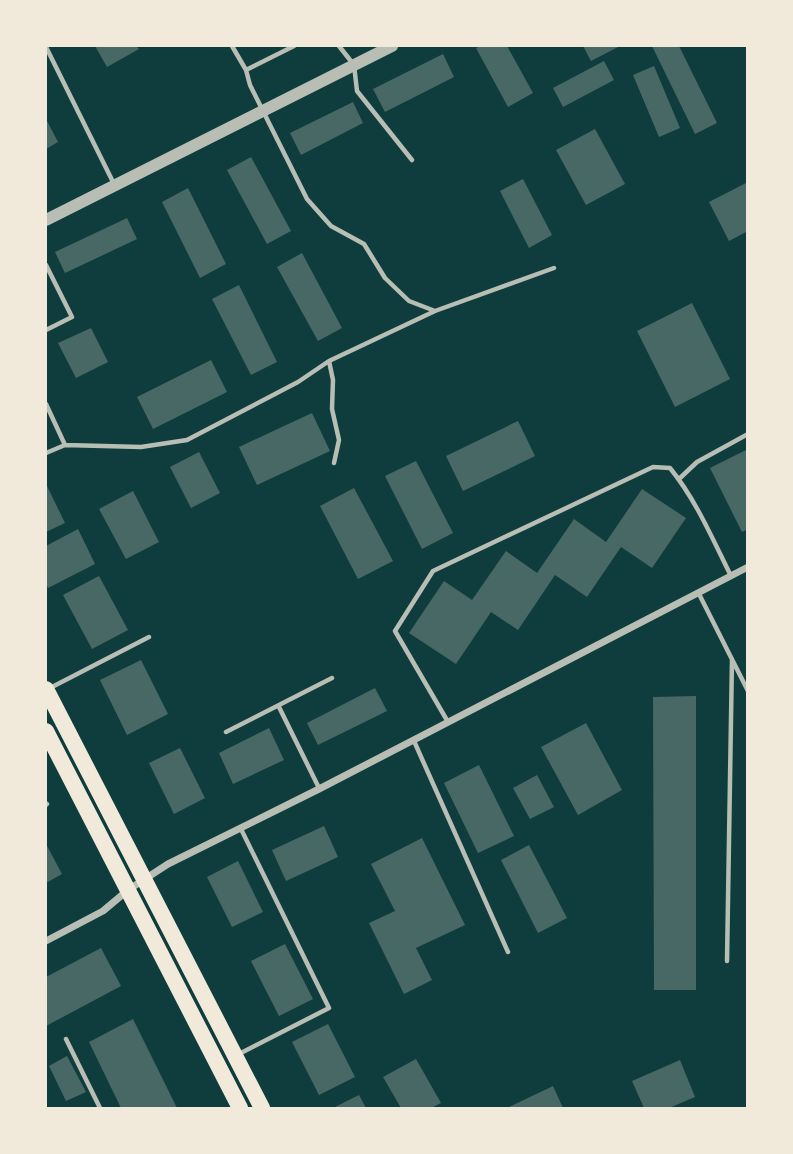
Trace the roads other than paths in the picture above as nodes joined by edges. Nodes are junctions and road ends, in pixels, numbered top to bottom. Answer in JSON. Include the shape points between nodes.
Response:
{"nodes":[{"id":1,"x":232,"y":46,"type":"edge"},
{"id":2,"x":294,"y":46,"type":"edge"},
{"id":3,"x":339,"y":46,"type":"edge"},
{"id":4,"x":392,"y":46,"type":"edge"},
{"id":5,"x":46,"y":47,"type":"edge"},
{"id":6,"x":354,"y":65,"type":"junction"},
{"id":7,"x":246,"y":70,"type":"junction"},
{"id":8,"x":262,"y":110,"type":"junction"},
{"id":9,"x":412,"y":160,"type":"dead end"},
{"id":10,"x":115,"y":185,"type":"junction"},
{"id":11,"x":46,"y":220,"type":"edge"},
{"id":12,"x":46,"y":265,"type":"edge"},
{"id":13,"x":554,"y":268,"type":"dead end"},
{"id":14,"x":435,"y":311,"type":"junction"},
{"id":15,"x":46,"y":330,"type":"edge"},
{"id":16,"x":328,"y":361,"type":"junction"},
{"id":17,"x":46,"y":404,"type":"edge"},
{"id":18,"x":747,"y":434,"type":"edge"},
{"id":19,"x":65,"y":445,"type":"junction"},
{"id":20,"x":46,"y":453,"type":"edge"},
{"id":21,"x":334,"y":463,"type":"dead end"},
{"id":22,"x":679,"y":479,"type":"junction"},
{"id":23,"x":747,"y":567,"type":"edge"},
{"id":24,"x":731,"y":576,"type":"junction"},
{"id":25,"x":698,"y":593,"type":"junction"},
{"id":26,"x":149,"y":637,"type":"dead end"},
{"id":27,"x":732,"y":659,"type":"junction"},
{"id":28,"x":332,"y":678,"type":"dead end"},
{"id":29,"x":46,"y":689,"type":"edge"},
{"id":30,"x":747,"y":691,"type":"edge"},
{"id":31,"x":279,"y":707,"type":"junction"},
{"id":32,"x":448,"y":722,"type":"junction"},
{"id":33,"x":46,"y":731,"type":"edge"},
{"id":34,"x":226,"y":732,"type":"dead end"},
{"id":35,"x":414,"y":740,"type":"junction"},
{"id":36,"x":319,"y":789,"type":"junction"},
{"id":37,"x":240,"y":828,"type":"junction"},
{"id":38,"x":143,"y":878,"type":"junction"},
{"id":39,"x":128,"y":890,"type":"junction"},
{"id":40,"x":46,"y":941,"type":"edge"},
{"id":41,"x":508,"y":953,"type":"dead end"},
{"id":42,"x":727,"y":961,"type":"dead end"},
{"id":43,"x":66,"y":1039,"type":"dead end"},
{"id":44,"x":235,"y":1056,"type":"junction"},
{"id":45,"x":100,"y":1108,"type":"edge"},
{"id":46,"x":240,"y":1108,"type":"edge"},
{"id":47,"x":262,"y":1108,"type":"edge"}],
"edges":[{"from":1,"to":7,"type":"lane"},
{"from":2,"to":7,"type":"lane"},
{"from":3,"to":6,"type":"lane"},
{"from":4,"to":6,"type":"street"},
{"from":5,"to":10,"type":"lane"},
{"from":6,"to":8,"type":"street"},
{"from":6,"to":9,"type":"lane","via":[[357,91]]},
{"from":7,"to":8,"type":"lane"},
{"from":8,"to":10,"type":"street"},
{"from":8,"to":14,"type":"lane","via":[[307,199],[331,226],[363,244],[385,278],[409,301]]},
{"from":10,"to":11,"type":"street"},
{"from":12,"to":15,"type":"lane","via":[[72,317]]},
{"from":13,"to":14,"type":"lane"},
{"from":14,"to":16,"type":"lane"},
{"from":16,"to":19,"type":"lane","via":[[298,382],[187,440],[141,447]]},
{"from":16,"to":21,"type":"lane","via":[[339,440]]},
{"from":17,"to":19,"type":"lane"},
{"from":18,"to":22,"type":"lane","via":[[696,462]]},
{"from":19,"to":20,"type":"lane"},
{"from":22,"to":24,"type":"lane"},
{"from":22,"to":32,"type":"lane","via":[[670,468],[653,467],[433,571],[395,631]]},
{"from":23,"to":24,"type":"street"},
{"from":24,"to":25,"type":"street"},
{"from":25,"to":27,"type":"lane"},
{"from":25,"to":32,"type":"street"},
{"from":26,"to":29,"type":"lane"},
{"from":27,"to":30,"type":"lane"},
{"from":27,"to":42,"type":"lane"},
{"from":28,"to":31,"type":"lane"},
{"from":29,"to":38,"type":"main road"},
{"from":31,"to":34,"type":"lane"},
{"from":31,"to":36,"type":"lane"},
{"from":32,"to":35,"type":"street"},
{"from":33,"to":39,"type":"main road"},
{"from":35,"to":36,"type":"street"},
{"from":35,"to":41,"type":"lane"},
{"from":36,"to":37,"type":"street"},
{"from":37,"to":38,"type":"street"},
{"from":37,"to":44,"type":"lane","via":[[329,1008]]},
{"from":38,"to":39,"type":"street"},
{"from":38,"to":44,"type":"main road"},
{"from":39,"to":40,"type":"street","via":[[103,911]]},
{"from":39,"to":46,"type":"main road"},
{"from":43,"to":45,"type":"lane"},
{"from":44,"to":47,"type":"main road"}]}
